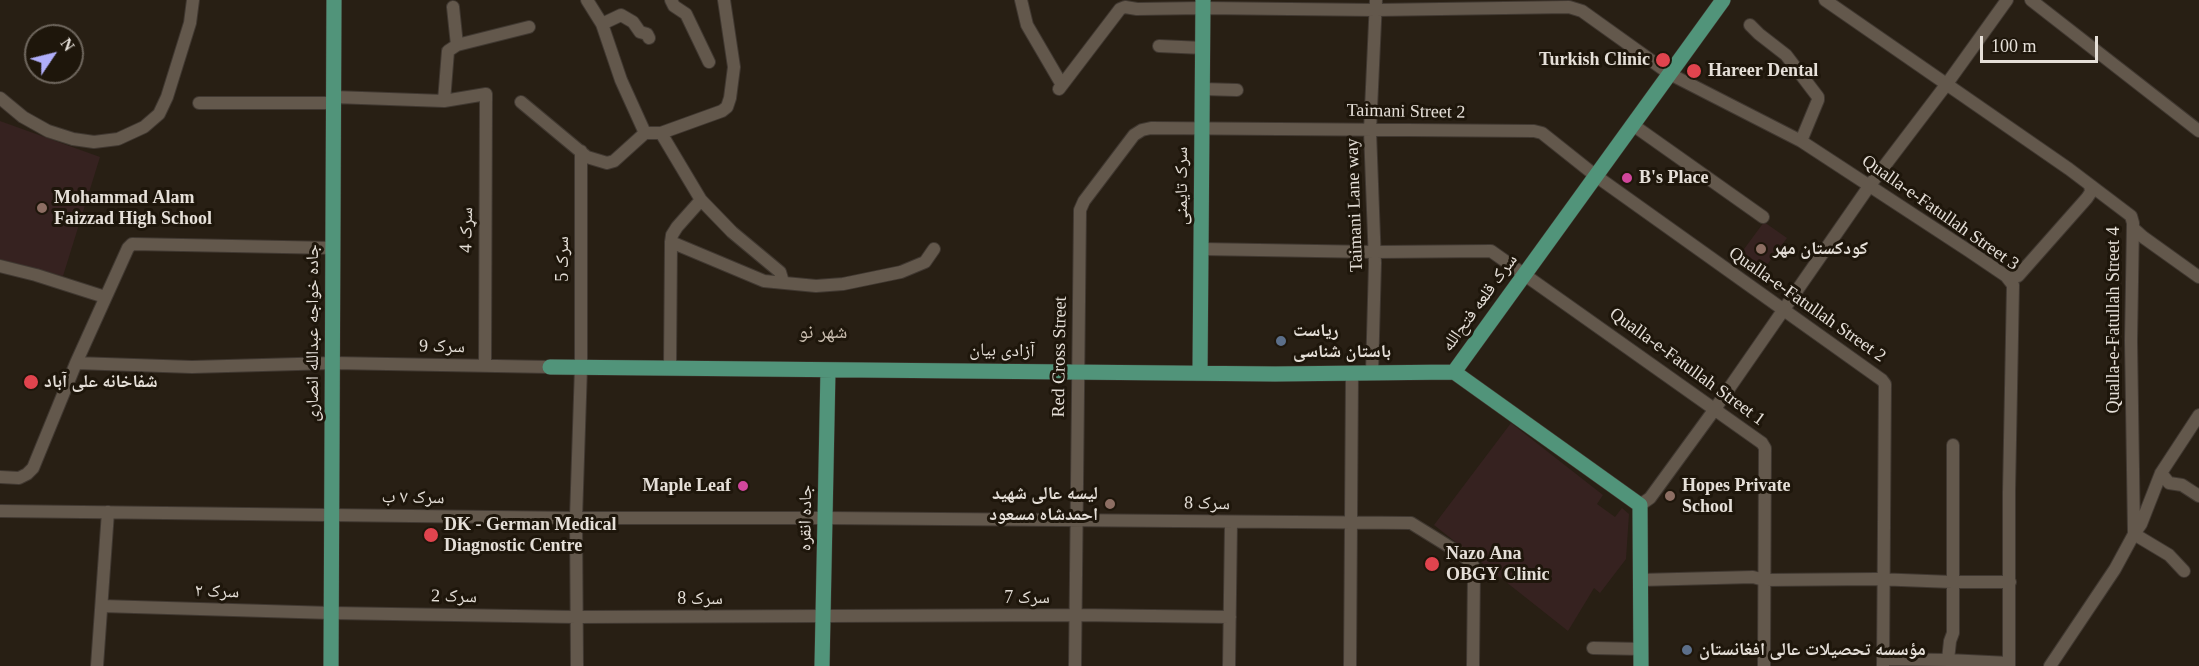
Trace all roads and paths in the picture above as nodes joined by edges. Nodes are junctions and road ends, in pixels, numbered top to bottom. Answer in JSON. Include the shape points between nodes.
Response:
{"nodes":[{"id":1,"x":194,"y":0,"type":"edge"},
{"id":2,"x":334,"y":0,"type":"edge"},
{"id":3,"x":587,"y":0,"type":"edge"},
{"id":4,"x":671,"y":0,"type":"edge"},
{"id":5,"x":724,"y":0,"type":"edge"},
{"id":6,"x":1021,"y":0,"type":"edge"},
{"id":7,"x":1723,"y":0,"type":"edge"},
{"id":8,"x":1826,"y":0,"type":"edge"},
{"id":9,"x":2007,"y":0,"type":"edge"},
{"id":10,"x":2031,"y":0,"type":"edge"},
{"id":11,"x":1203,"y":4,"type":"edge"},
{"id":12,"x":1376,"y":5,"type":"edge"},
{"id":13,"x":453,"y":7,"type":"dead end"},
{"id":14,"x":602,"y":24,"type":"junction"},
{"id":15,"x":1750,"y":25,"type":"dead end"},
{"id":16,"x":530,"y":27,"type":"dead end"},
{"id":17,"x":649,"y":38,"type":"dead end"},
{"id":18,"x":457,"y":45,"type":"junction"},
{"id":19,"x":1159,"y":46,"type":"dead end"},
{"id":20,"x":1203,"y":48,"type":"junction"},
{"id":21,"x":709,"y":62,"type":"dead end"},
{"id":22,"x":1670,"y":74,"type":"junction"},
{"id":23,"x":1947,"y":85,"type":"junction"},
{"id":24,"x":1202,"y":89,"type":"junction"},
{"id":25,"x":1237,"y":90,"type":"dead end"},
{"id":26,"x":0,"y":98,"type":"edge"},
{"id":27,"x":334,"y":100,"type":"junction"},
{"id":28,"x":444,"y":101,"type":"junction"},
{"id":29,"x":521,"y":102,"type":"dead end"},
{"id":30,"x":199,"y":103,"type":"dead end"},
{"id":31,"x":1633,"y":125,"type":"junction"},
{"id":32,"x":1202,"y":129,"type":"junction"},
{"id":33,"x":1371,"y":131,"type":"junction"},
{"id":34,"x":2199,"y":131,"type":"edge"},
{"id":35,"x":645,"y":133,"type":"junction"},
{"id":36,"x":661,"y":134,"type":"junction"},
{"id":37,"x":1802,"y":141,"type":"junction"},
{"id":38,"x":581,"y":151,"type":"junction"},
{"id":39,"x":1596,"y":176,"type":"junction"},
{"id":40,"x":1870,"y":185,"type":"junction"},
{"id":41,"x":2090,"y":185,"type":"junction"},
{"id":42,"x":701,"y":200,"type":"junction"},
{"id":43,"x":1763,"y":217,"type":"dead end"},
{"id":44,"x":2133,"y":228,"type":"junction"},
{"id":45,"x":671,"y":242,"type":"junction"},
{"id":46,"x":333,"y":248,"type":"junction"},
{"id":47,"x":934,"y":249,"type":"dead end"},
{"id":48,"x":1201,"y":249,"type":"junction"},
{"id":49,"x":1374,"y":252,"type":"junction"},
{"id":50,"x":0,"y":266,"type":"edge"},
{"id":51,"x":1526,"y":274,"type":"junction"},
{"id":52,"x":2006,"y":276,"type":"junction"},
{"id":53,"x":2199,"y":277,"type":"edge"},
{"id":54,"x":783,"y":282,"type":"junction"},
{"id":55,"x":105,"y":297,"type":"junction"},
{"id":56,"x":1783,"y":310,"type":"junction"},
{"id":57,"x":76,"y":363,"type":"junction"},
{"id":58,"x":333,"y":363,"type":"junction"},
{"id":59,"x":485,"y":366,"type":"junction"},
{"id":60,"x":550,"y":367,"type":"joint"},
{"id":61,"x":581,"y":367,"type":"junction"},
{"id":62,"x":670,"y":368,"type":"junction"},
{"id":63,"x":828,"y":370,"type":"junction"},
{"id":64,"x":1078,"y":372,"type":"junction"},
{"id":65,"x":1454,"y":372,"type":"junction"},
{"id":66,"x":1200,"y":373,"type":"junction"},
{"id":67,"x":1352,"y":374,"type":"junction"},
{"id":68,"x":1372,"y":374,"type":"junction"},
{"id":69,"x":1715,"y":408,"type":"junction"},
{"id":70,"x":2199,"y":415,"type":"edge"},
{"id":71,"x":1953,"y":445,"type":"dead end"},
{"id":72,"x":2161,"y":473,"type":"junction"},
{"id":73,"x":0,"y":477,"type":"edge"},
{"id":74,"x":2199,"y":496,"type":"edge"},
{"id":75,"x":1640,"y":505,"type":"junction"},
{"id":76,"x":0,"y":511,"type":"edge"},
{"id":77,"x":108,"y":512,"type":"junction"},
{"id":78,"x":332,"y":515,"type":"junction"},
{"id":79,"x":576,"y":518,"type":"junction"},
{"id":80,"x":825,"y":518,"type":"junction"},
{"id":81,"x":1077,"y":521,"type":"junction"},
{"id":82,"x":1351,"y":522,"type":"junction"},
{"id":83,"x":1231,"y":523,"type":"junction"},
{"id":84,"x":2134,"y":534,"type":"junction"},
{"id":85,"x":2184,"y":571,"type":"dead end"},
{"id":86,"x":1640,"y":580,"type":"junction"},
{"id":87,"x":1764,"y":580,"type":"junction"},
{"id":88,"x":1883,"y":581,"type":"junction"},
{"id":89,"x":1952,"y":582,"type":"junction"},
{"id":90,"x":2010,"y":582,"type":"junction"},
{"id":91,"x":102,"y":606,"type":"junction"},
{"id":92,"x":331,"y":613,"type":"junction"},
{"id":93,"x":1076,"y":615,"type":"junction"},
{"id":94,"x":576,"y":617,"type":"junction"},
{"id":95,"x":824,"y":617,"type":"junction"},
{"id":96,"x":1230,"y":617,"type":"junction"},
{"id":97,"x":1593,"y":648,"type":"dead end"},
{"id":98,"x":1641,"y":649,"type":"junction"},
{"id":99,"x":1948,"y":660,"type":"junction"},
{"id":100,"x":1883,"y":662,"type":"edge"},
{"id":101,"x":2009,"y":664,"type":"edge"},
{"id":102,"x":97,"y":666,"type":"edge"},
{"id":103,"x":331,"y":666,"type":"edge"},
{"id":104,"x":577,"y":666,"type":"edge"},
{"id":105,"x":822,"y":666,"type":"edge"},
{"id":106,"x":1075,"y":666,"type":"edge"},
{"id":107,"x":1229,"y":666,"type":"edge"},
{"id":108,"x":1350,"y":666,"type":"edge"},
{"id":109,"x":1473,"y":666,"type":"edge"},
{"id":110,"x":1641,"y":666,"type":"edge"},
{"id":111,"x":1764,"y":666,"type":"edge"},
{"id":112,"x":2050,"y":666,"type":"edge"}],
"edges":[{"from":1,"to":26,"type":"street","via":[[167,96],[159,114],[144,127],[118,139],[73,139],[23,117]]},
{"from":2,"to":27,"type":"main road","name":"جاده خواجه عبدالله انصاری"},
{"from":3,"to":14,"type":"street"},
{"from":4,"to":21,"type":"street","via":[[686,14]]},
{"from":5,"to":36,"type":"street","via":[[735,67],[728,107]]},
{"from":6,"to":11,"type":"street","name":"Qualla-e-Fatullah Street 3","via":[[1027,25],[1060,87],[1122,8]]},
{"from":7,"to":22,"type":"main road","name":"سرک قلعه فتح‌الله"},
{"from":8,"to":23,"type":"street","name":"Qualla-e-Fatullah Street 4"},
{"from":9,"to":23,"type":"street"},
{"from":10,"to":34,"type":"street"},
{"from":11,"to":12,"type":"street","name":"Qualla-e-Fatullah Street 3"},
{"from":11,"to":20,"type":"main road","name":"سرک تایمنی"},
{"from":12,"to":22,"type":"street","name":"Qualla-e-Fatullah Street 3","via":[[1582,11]]},
{"from":12,"to":33,"type":"street","name":"Taimani Lane way"},
{"from":13,"to":18,"type":"street"},
{"from":14,"to":17,"type":"street","via":[[621,15]]},
{"from":14,"to":35,"type":"street"},
{"from":15,"to":37,"type":"street","via":[[1786,55],[1818,97]]},
{"from":16,"to":18,"type":"street"},
{"from":18,"to":28,"type":"street","via":[[448,51]]},
{"from":19,"to":20,"type":"street"},
{"from":20,"to":24,"type":"main road","name":"سرک تایمنی"},
{"from":22,"to":31,"type":"main road","name":"سرک قلعه فتح‌الله"},
{"from":22,"to":37,"type":"street","name":"Qualla-e-Fatullah Street 3"},
{"from":23,"to":40,"type":"street"},
{"from":23,"to":41,"type":"street","name":"Qualla-e-Fatullah Street 4"},
{"from":24,"to":25,"type":"street"},
{"from":24,"to":32,"type":"main road","name":"سرک تایمنی"},
{"from":27,"to":28,"type":"street"},
{"from":27,"to":30,"type":"street"},
{"from":27,"to":46,"type":"main road","name":"جاده خواجه عبدالله انصاری"},
{"from":28,"to":59,"type":"street","name":"سړک 4","via":[[486,94]]},
{"from":29,"to":38,"type":"street"},
{"from":31,"to":39,"type":"main road","name":"سرک قلعه فتح‌الله"},
{"from":31,"to":43,"type":"street"},
{"from":32,"to":33,"type":"street","name":"Taimani Street 2"},
{"from":32,"to":48,"type":"main road","name":"سرک تایمنی"},
{"from":32,"to":64,"type":"street","name":"Red Cross Street","via":[[1142,130],[1134,135],[1084,201],[1080,210]]},
{"from":33,"to":39,"type":"street","name":"Taimani Street 2","via":[[1534,131],[1542,133]]},
{"from":33,"to":49,"type":"street","name":"Taimani Lane way"},
{"from":35,"to":36,"type":"street"},
{"from":35,"to":38,"type":"street","via":[[611,162],[592,159]]},
{"from":36,"to":42,"type":"street"},
{"from":37,"to":40,"type":"street","name":"Qualla-e-Fatullah Street 3"},
{"from":38,"to":61,"type":"street","name":"سرک 5"},
{"from":39,"to":51,"type":"main road","name":"سرک قلعه فتح‌الله"},
{"from":39,"to":56,"type":"street","name":"Qualla-e-Fatullah Street 2"},
{"from":40,"to":52,"type":"street","name":"Qualla-e-Fatullah Street 3"},
{"from":40,"to":56,"type":"street"},
{"from":41,"to":44,"type":"street","name":"Qualla-e-Fatullah Street 4","via":[[2131,216]]},
{"from":41,"to":52,"type":"street","via":[[2087,198],[2018,276]]},
{"from":42,"to":45,"type":"street","via":[[677,227]]},
{"from":42,"to":54,"type":"street","via":[[780,272]]},
{"from":44,"to":53,"type":"street"},
{"from":44,"to":84,"type":"street","name":"Qualla-e-Fatullah Street 4","via":[[2130,341]]},
{"from":45,"to":54,"type":"street","via":[[764,281]]},
{"from":45,"to":62,"type":"street"},
{"from":46,"to":55,"type":"street","via":[[132,244]]},
{"from":46,"to":58,"type":"main road","name":"جاده خواجه عبدالله انصاری"},
{"from":47,"to":54,"type":"street","via":[[925,262],[901,272],[843,284]]},
{"from":48,"to":49,"type":"street","name":"Qualla-e-Fatullah Street 1"},
{"from":48,"to":66,"type":"main road","name":"سرک تایمنی"},
{"from":49,"to":51,"type":"street","name":"Qualla-e-Fatullah Street 1","via":[[1487,250]]},
{"from":49,"to":68,"type":"street","name":"Taimani Lane way"},
{"from":50,"to":55,"type":"street"},
{"from":51,"to":65,"type":"main road","name":"سرک قلعه فتح‌الله"},
{"from":51,"to":69,"type":"street","name":"Qualla-e-Fatullah Street 1"},
{"from":52,"to":90,"type":"street","name":"Qualla-e-Fatullah Street 3","via":[[2013,285]]},
{"from":55,"to":57,"type":"street"},
{"from":56,"to":69,"type":"street"},
{"from":56,"to":88,"type":"street","name":"Qualla-e-Fatullah Street 2","via":[[1885,384]]},
{"from":57,"to":58,"type":"street","name":"سرک 9","via":[[192,367]]},
{"from":57,"to":73,"type":"street","via":[[33,468],[19,478]]},
{"from":58,"to":59,"type":"street","name":"سرک 9"},
{"from":58,"to":78,"type":"main road","name":"جاده خواجه عبدالله انصاری"},
{"from":59,"to":60,"type":"street","name":"سرک 9"},
{"from":60,"to":61,"type":"main road","name":"آزادی بیان"},
{"from":61,"to":62,"type":"main road","name":"آزادی بیان"},
{"from":61,"to":79,"type":"street","name":"سرک 5"},
{"from":62,"to":63,"type":"main road","name":"آزادی بیان"},
{"from":63,"to":64,"type":"main road","name":"آزادی بیان"},
{"from":63,"to":80,"type":"main road","name":"جاده انقره"},
{"from":64,"to":66,"type":"main road","name":"آزادی بیان"},
{"from":64,"to":81,"type":"street","name":"Red Cross Street"},
{"from":65,"to":68,"type":"main road","name":"آزادی بیان"},
{"from":65,"to":75,"type":"main road","name":"سرک قلعه فتح‌الله"},
{"from":66,"to":67,"type":"main road","name":"آزادی بیان"},
{"from":67,"to":68,"type":"main road","name":"آزادی بیان"},
{"from":67,"to":82,"type":"street"},
{"from":69,"to":75,"type":"street","via":[[1650,498]]},
{"from":69,"to":87,"type":"street","name":"Qualla-e-Fatullah Street 1","via":[[1765,448]]},
{"from":70,"to":72,"type":"street"},
{"from":71,"to":89,"type":"street"},
{"from":72,"to":74,"type":"street","via":[[2169,483],[2182,485]]},
{"from":72,"to":84,"type":"street"},
{"from":75,"to":86,"type":"main road"},
{"from":76,"to":77,"type":"street","name":"سرک ۷ ب"},
{"from":77,"to":78,"type":"street","name":"سرک ۷ ب"},
{"from":77,"to":91,"type":"street"},
{"from":78,"to":79,"type":"street","name":"سرک ۷ ب"},
{"from":78,"to":92,"type":"main road","name":"جاده خواجه عبدالله انصاری"},
{"from":79,"to":80,"type":"street","name":"سرک ۷ ب"},
{"from":79,"to":94,"type":"street","name":"سرک 5"},
{"from":80,"to":81,"type":"street","name":"سرک 8"},
{"from":80,"to":95,"type":"main road","name":"جاده انقره"},
{"from":81,"to":83,"type":"street","name":"سرک 8"},
{"from":81,"to":93,"type":"street","name":"Red Cross Street"},
{"from":82,"to":83,"type":"street","name":"سرک 8"},
{"from":82,"to":108,"type":"street"},
{"from":82,"to":109,"type":"street","name":"سرک 8","via":[[1411,523],[1469,559],[1474,568]]},
{"from":83,"to":96,"type":"street"},
{"from":84,"to":85,"type":"street","via":[[2169,555]]},
{"from":84,"to":112,"type":"street","name":"Qualla-e-Fatullah Street 4"},
{"from":86,"to":87,"type":"street"},
{"from":86,"to":98,"type":"main road"},
{"from":87,"to":88,"type":"street"},
{"from":87,"to":111,"type":"street","name":"Qualla-e-Fatullah Street 1"},
{"from":88,"to":89,"type":"street"},
{"from":88,"to":100,"type":"street","name":"Qualla-e-Fatullah Street 2"},
{"from":89,"to":90,"type":"street"},
{"from":89,"to":99,"type":"street","via":[[1953,633]]},
{"from":90,"to":101,"type":"street","name":"Qualla-e-Fatullah Street 3"},
{"from":91,"to":92,"type":"street","name":"سرک ۲"},
{"from":91,"to":102,"type":"street"},
{"from":92,"to":94,"type":"street","name":"سرک 2"},
{"from":92,"to":103,"type":"main road","name":"جاده خواجه عبدالله انصاری"},
{"from":93,"to":95,"type":"street","name":"سرک 7"},
{"from":93,"to":96,"type":"street","name":"سرک 7"},
{"from":93,"to":106,"type":"street","name":"Red Cross Street"},
{"from":94,"to":95,"type":"street","name":"سرک 8"},
{"from":94,"to":104,"type":"street","name":"سرک 5"},
{"from":95,"to":105,"type":"main road","name":"جاده انقره"},
{"from":96,"to":107,"type":"street"},
{"from":97,"to":98,"type":"street"},
{"from":98,"to":110,"type":"main road"},
{"from":99,"to":100,"type":"street"},
{"from":99,"to":101,"type":"street"}]}
